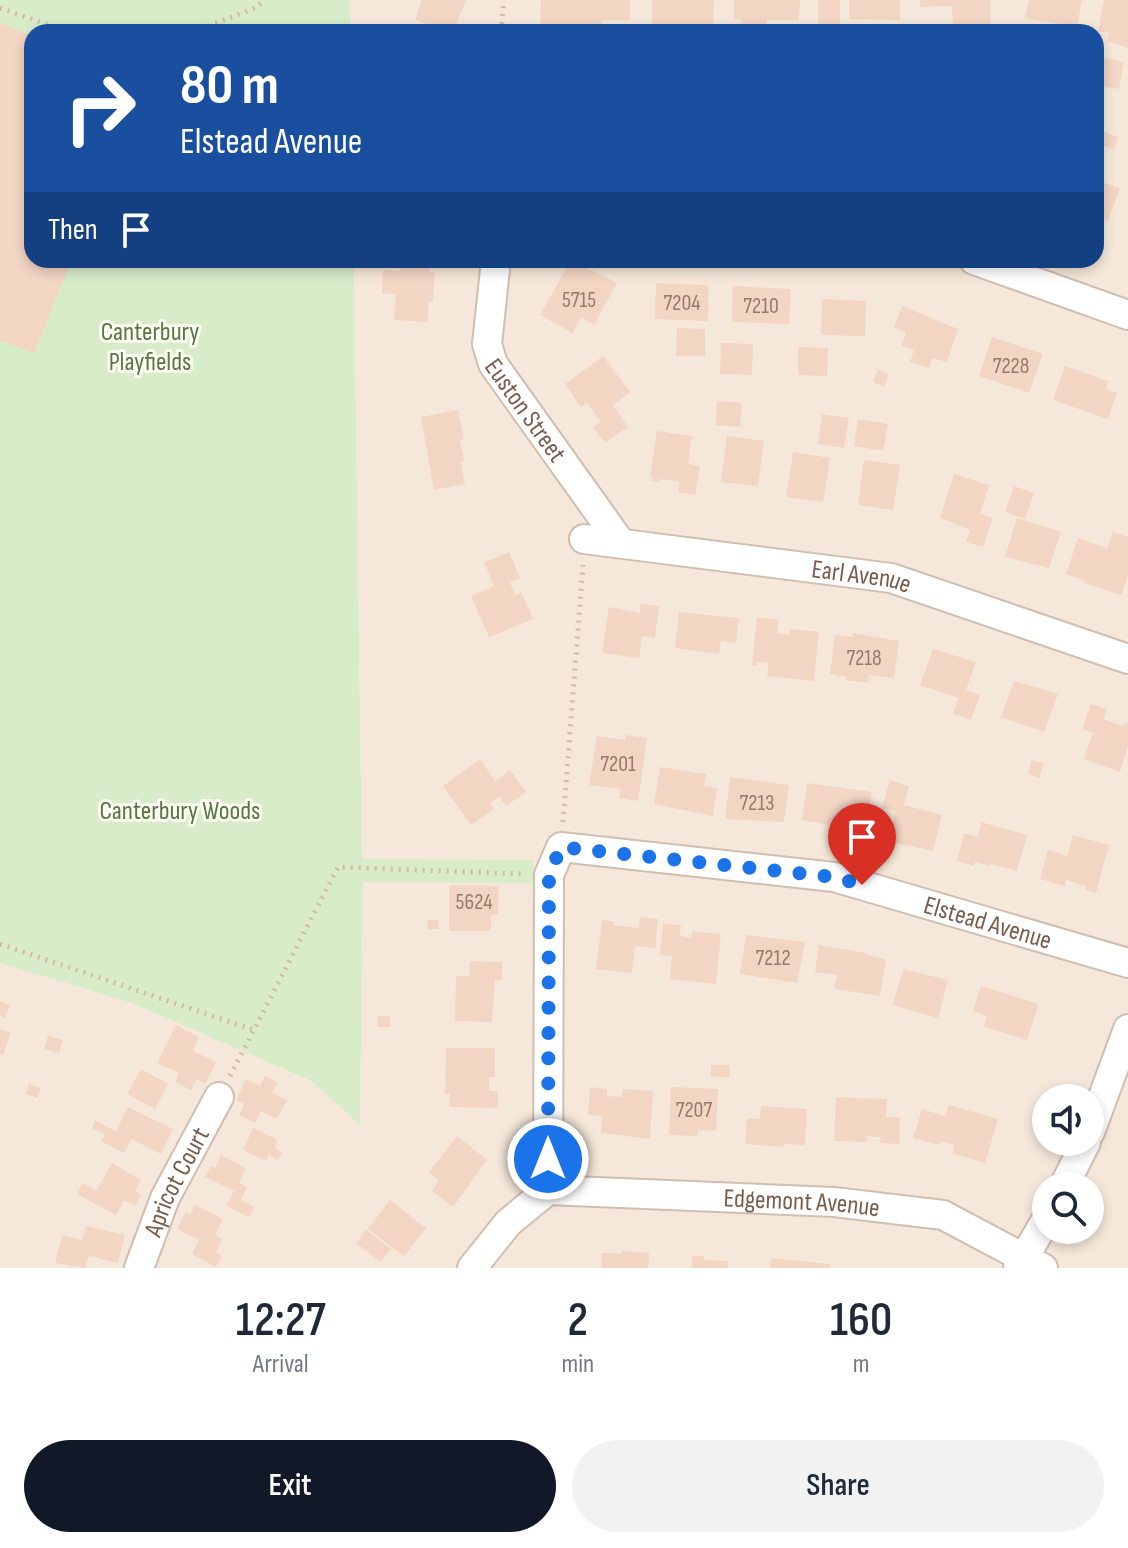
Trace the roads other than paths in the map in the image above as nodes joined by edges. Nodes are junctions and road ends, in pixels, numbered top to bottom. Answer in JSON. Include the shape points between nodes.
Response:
{"nodes":[{"id":1,"x":495,"y":268,"type":"edge"},
{"id":2,"x":996,"y":268,"type":"edge"},
{"id":3,"x":1128,"y":315,"type":"edge"},
{"id":4,"x":620,"y":542,"type":"junction"},
{"id":5,"x":583,"y":551,"type":"road end"},
{"id":6,"x":1128,"y":659,"type":"edge"},
{"id":7,"x":1128,"y":963,"type":"edge"},
{"id":8,"x":1128,"y":1029,"type":"edge"},
{"id":9,"x":1104,"y":1094,"type":"edge"},
{"id":10,"x":219,"y":1097,"type":"road end"},
{"id":11,"x":548,"y":1190,"type":"junction"},
{"id":12,"x":1037,"y":1244,"type":"edge"},
{"id":13,"x":1029,"y":1265,"type":"edge"},
{"id":14,"x":139,"y":1268,"type":"edge"},
{"id":15,"x":472,"y":1268,"type":"edge"}],
"edges":[{"from":1,"to":4,"type":"street","name":"Euston Street","via":[[487,344],[493,364]]},
{"from":2,"to":3,"type":"street"},
{"from":4,"to":5,"type":"street","name":"Earl Avenue"},
{"from":4,"to":6,"type":"street","name":"Earl Avenue","via":[[891,578]]},
{"from":7,"to":11,"type":"street","name":"Elstead Avenue","via":[[834,877],[561,847],[549,875]]},
{"from":8,"to":9,"type":"street"},
{"from":10,"to":14,"type":"street","name":"Apricot Court","via":[[165,1198]]},
{"from":11,"to":13,"type":"street","name":"Edgemont Avenue","via":[[834,1202],[943,1215]]},
{"from":11,"to":15,"type":"street","via":[[508,1223]]},
{"from":12,"to":13,"type":"street"}]}
